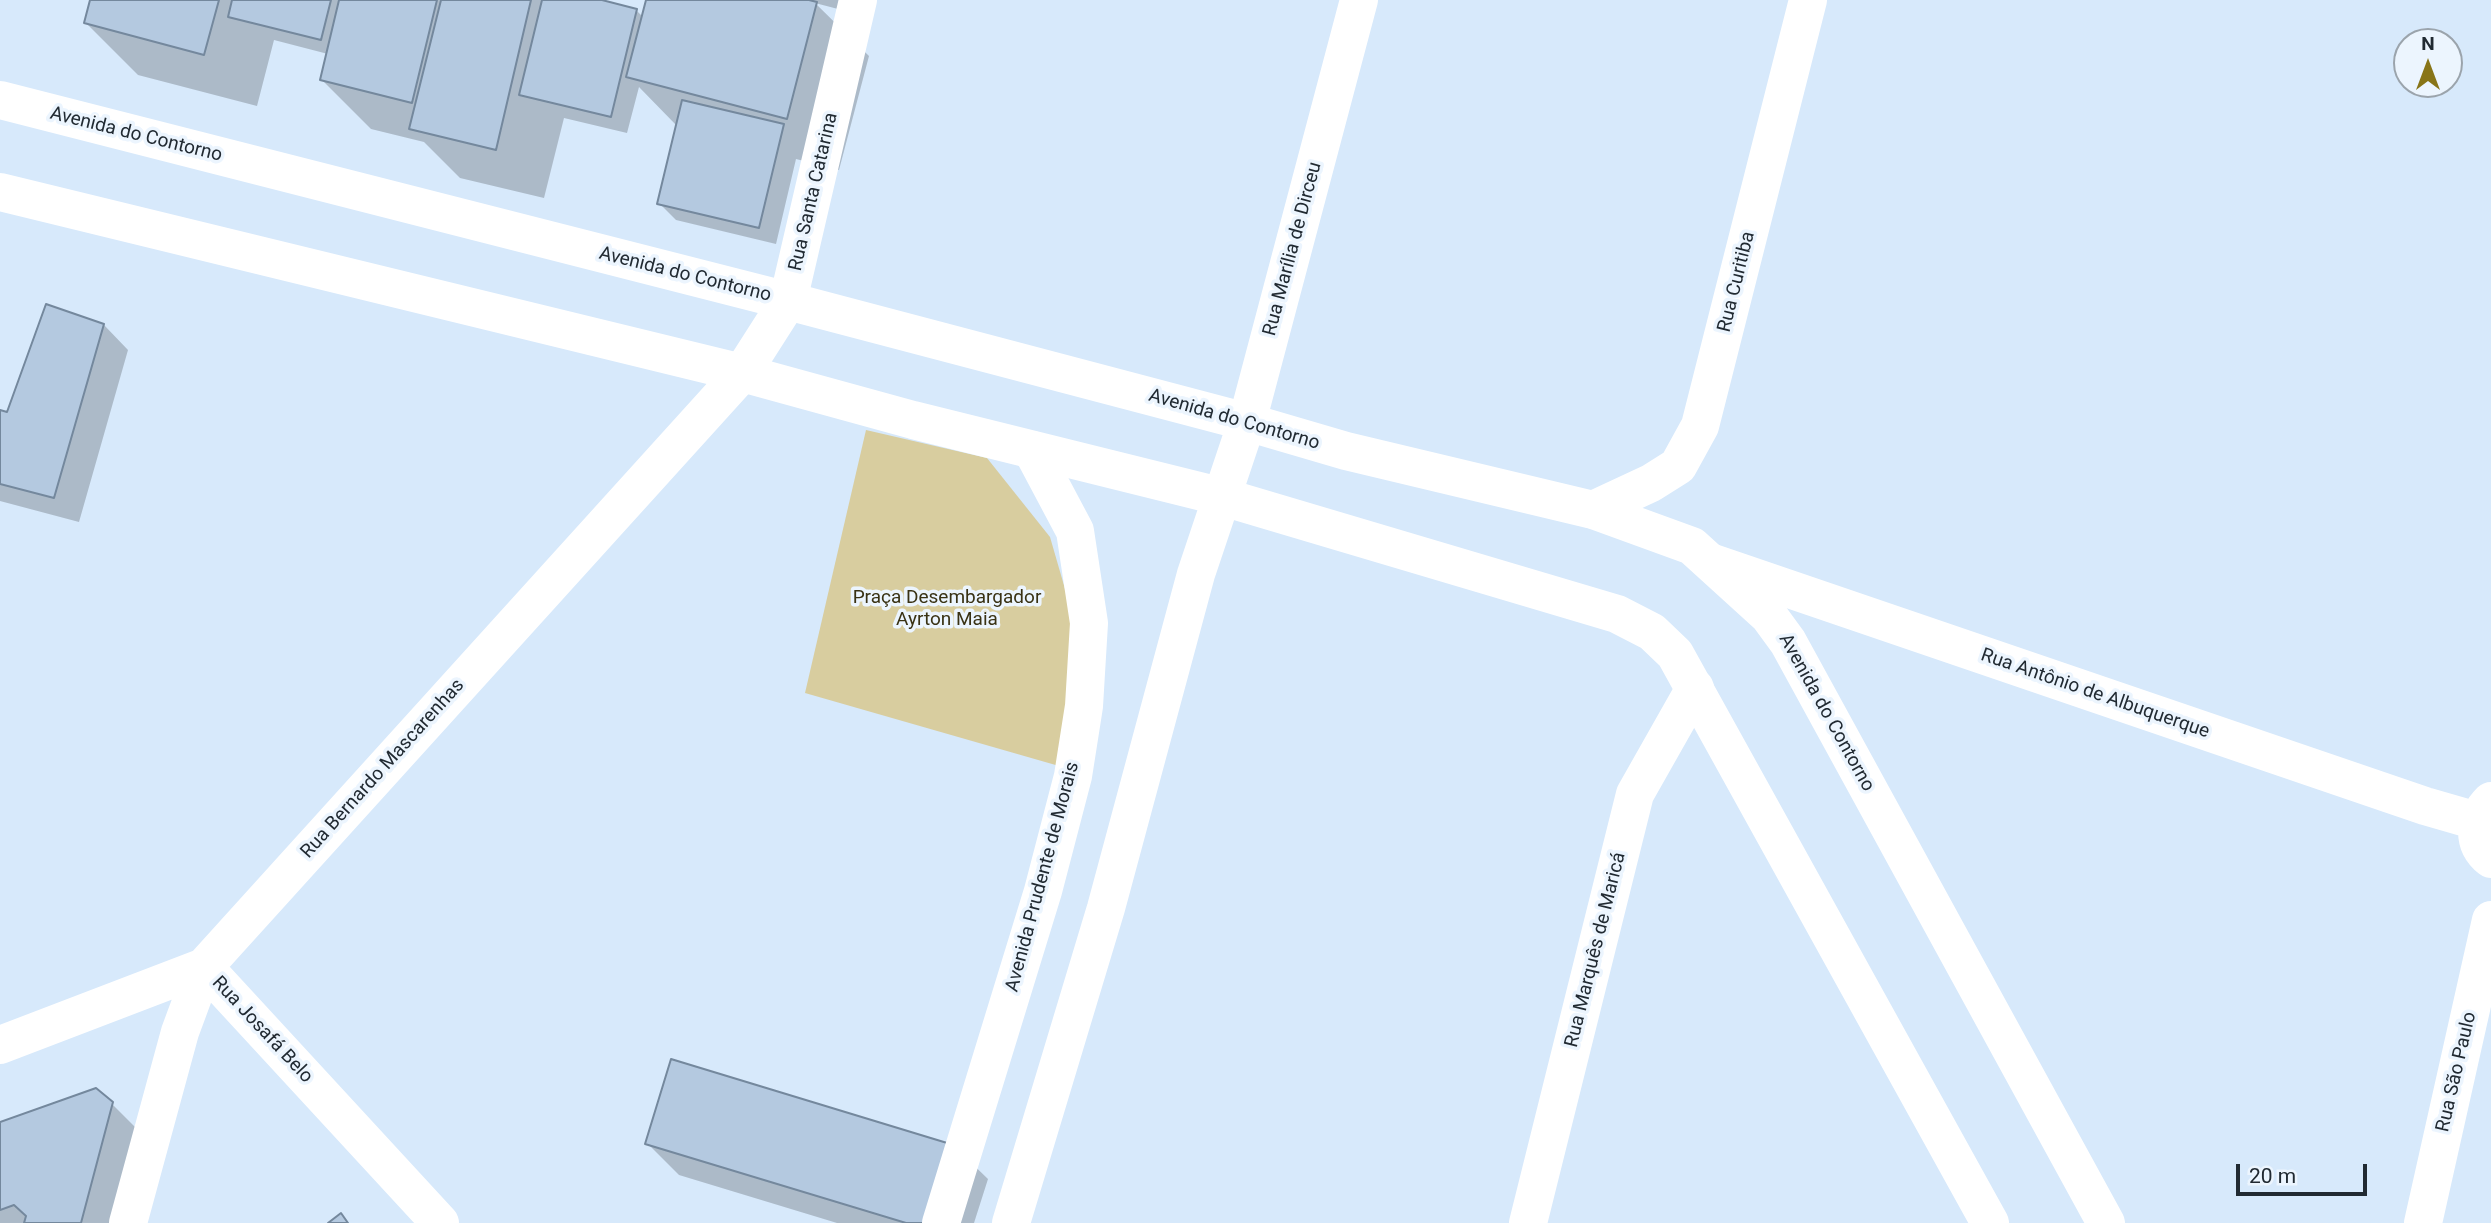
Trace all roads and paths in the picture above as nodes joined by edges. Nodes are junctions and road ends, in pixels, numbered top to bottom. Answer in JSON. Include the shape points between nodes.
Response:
{"nodes":[{"id":1,"x":858,"y":0,"type":"edge"},
{"id":2,"x":1359,"y":0,"type":"edge"},
{"id":3,"x":1808,"y":0,"type":"edge"},
{"id":4,"x":0,"y":100,"type":"edge"},
{"id":5,"x":0,"y":192,"type":"edge"},
{"id":6,"x":788,"y":301,"type":"junction"},
{"id":7,"x":743,"y":373,"type":"junction"},
{"id":8,"x":1247,"y":422,"type":"junction"},
{"id":9,"x":1032,"y":450,"type":"junction"},
{"id":10,"x":1223,"y":497,"type":"junction"},
{"id":11,"x":1592,"y":510,"type":"junction"},
{"id":12,"x":1713,"y":563,"type":"junction"},
{"id":13,"x":1695,"y":688,"type":"junction"},
{"id":14,"x":2484,"y":811,"type":"edge"},
{"id":15,"x":2491,"y":859,"type":"edge"},
{"id":16,"x":2491,"y":920,"type":"edge"},
{"id":17,"x":204,"y":967,"type":"junction"},
{"id":18,"x":0,"y":1045,"type":"edge"},
{"id":19,"x":128,"y":1223,"type":"edge"},
{"id":20,"x":440,"y":1223,"type":"edge"},
{"id":21,"x":941,"y":1223,"type":"edge"},
{"id":22,"x":1011,"y":1223,"type":"edge"},
{"id":23,"x":1528,"y":1223,"type":"edge"},
{"id":24,"x":1990,"y":1223,"type":"edge"},
{"id":25,"x":2106,"y":1223,"type":"edge"},
{"id":26,"x":2423,"y":1223,"type":"edge"}],
"edges":[{"from":1,"to":6,"type":"street","name":"Rua Santa Catarina"},
{"from":2,"to":8,"type":"street","name":"Rua Marília de Dirceu"},
{"from":3,"to":11,"type":"street","name":"Rua Curitiba","via":[[1700,426],[1678,466]]},
{"from":4,"to":6,"type":"street","name":"Avenida do Contorno"},
{"from":5,"to":7,"type":"street"},
{"from":6,"to":7,"type":"street","name":"Rua Santa Catarina"},
{"from":6,"to":8,"type":"street","name":"Avenida do Contorno"},
{"from":7,"to":9,"type":"street"},
{"from":7,"to":17,"type":"street","name":"Rua Bernardo Mascarenhas"},
{"from":8,"to":10,"type":"street","name":"Rua Marília de Dirceu"},
{"from":8,"to":11,"type":"street","name":"Avenida do Contorno","via":[[1346,451]]},
{"from":9,"to":10,"type":"street"},
{"from":9,"to":21,"type":"street","name":"Avenida Prudente de Morais","via":[[1075,531],[1088,623],[1084,706],[1073,776],[1043,891]]},
{"from":10,"to":13,"type":"street","via":[[1617,614],[1652,632],[1675,654]]},
{"from":10,"to":22,"type":"street","via":[[1196,574],[1106,908]]},
{"from":11,"to":12,"type":"street","name":"Avenida do Contorno","via":[[1692,546]]},
{"from":12,"to":14,"type":"street","name":"Rua Antônio de Albuquerque","via":[[2412,802]]},
{"from":12,"to":25,"type":"street","name":"Avenida do Contorno","via":[[1769,616],[1788,642]]},
{"from":13,"to":23,"type":"street","name":"Rua Marquês de Maricá","via":[[1635,794]]},
{"from":13,"to":24,"type":"street"},
{"from":14,"to":15,"type":"street","via":[[2479,843]]},
{"from":16,"to":26,"type":"street","name":"Rua São Paulo"},
{"from":17,"to":18,"type":"street","name":"Rua Josafá Belo"},
{"from":17,"to":19,"type":"street","name":"Rua Bernardo Mascarenhas","via":[[180,1032]]},
{"from":17,"to":20,"type":"street","name":"Rua Josafá Belo"}]}
